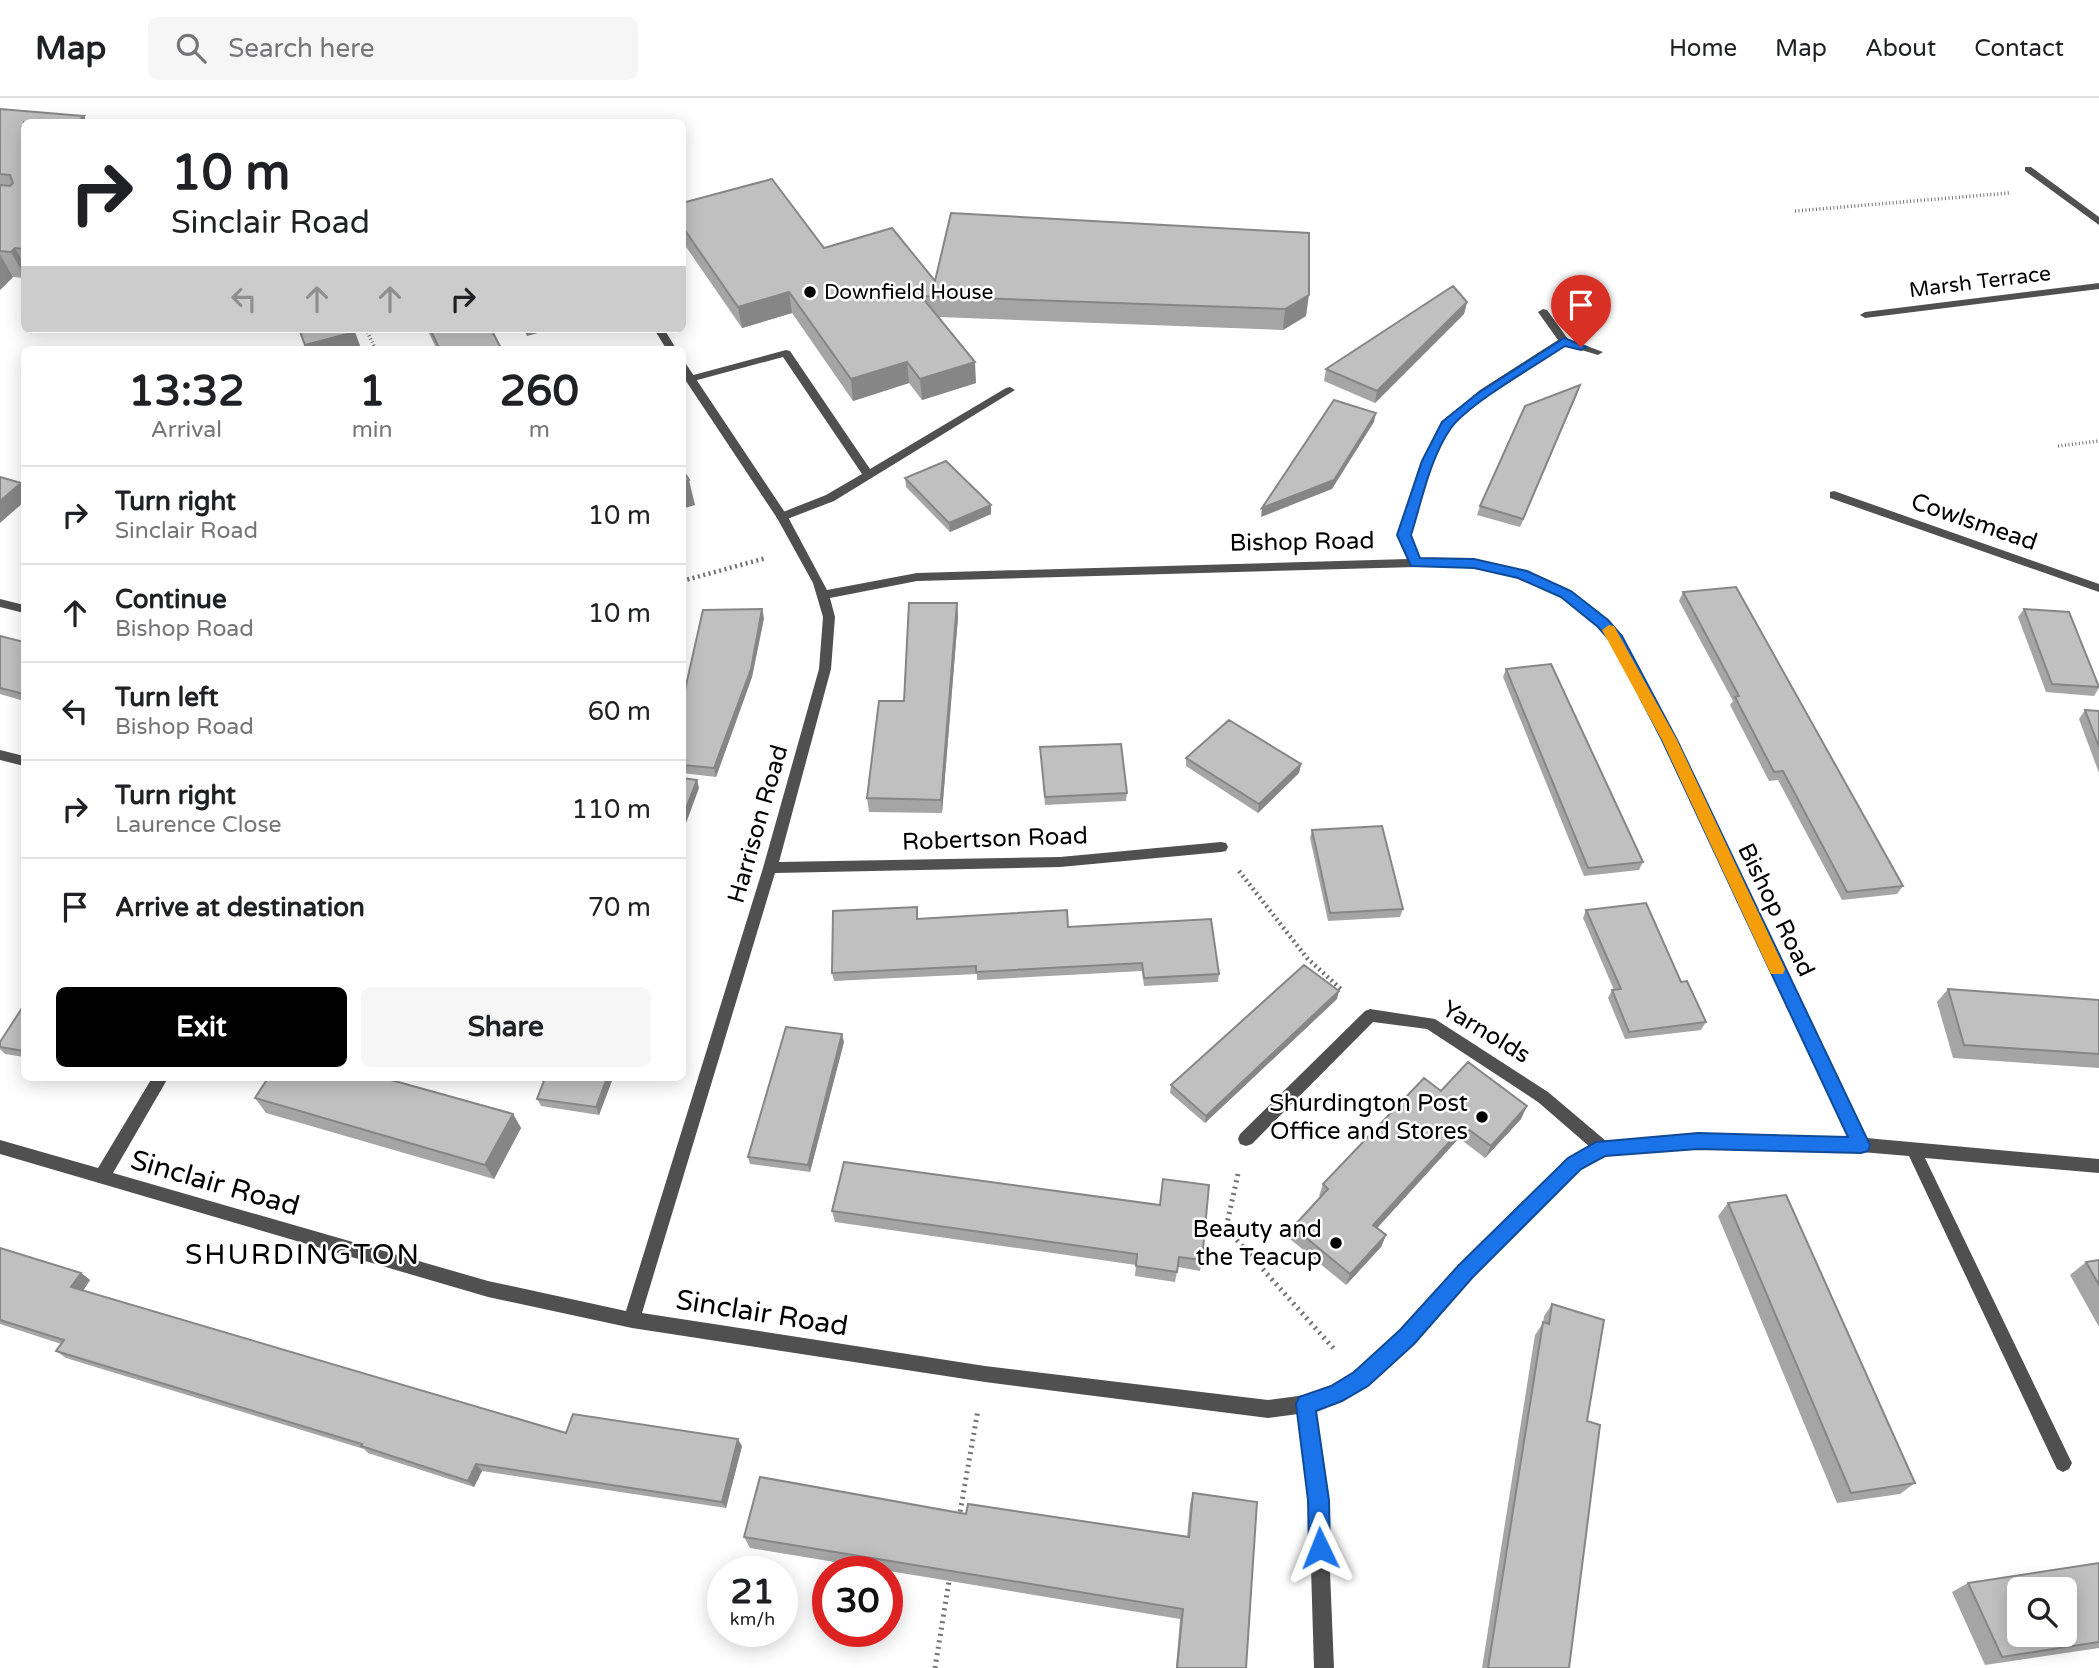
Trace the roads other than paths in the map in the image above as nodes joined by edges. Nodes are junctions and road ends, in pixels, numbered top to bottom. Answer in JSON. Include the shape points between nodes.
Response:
{"nodes":[{"id":1,"x":2028,"y":169,"type":"dead end"},
{"id":2,"x":2099,"y":222,"type":"edge"},
{"id":3,"x":2099,"y":286,"type":"edge"},
{"id":4,"x":1543,"y":312,"type":"dead end"},
{"id":5,"x":1865,"y":315,"type":"dead end"},
{"id":6,"x":1564,"y":341,"type":"junction"},
{"id":7,"x":1598,"y":352,"type":"dead end"},
{"id":8,"x":686,"y":373,"type":"edge"},
{"id":9,"x":1010,"y":390,"type":"dead end"},
{"id":10,"x":868,"y":475,"type":"junction"},
{"id":11,"x":1834,"y":495,"type":"dead end"},
{"id":12,"x":782,"y":517,"type":"junction"},
{"id":13,"x":1416,"y":563,"type":"junction"},
{"id":14,"x":2099,"y":588,"type":"edge"},
{"id":15,"x":824,"y":595,"type":"junction"},
{"id":16,"x":0,"y":603,"type":"edge"},
{"id":17,"x":21,"y":608,"type":"edge"},
{"id":18,"x":0,"y":755,"type":"edge"},
{"id":19,"x":21,"y":760,"type":"edge"},
{"id":20,"x":1221,"y":847,"type":"road end"},
{"id":21,"x":770,"y":868,"type":"junction"},
{"id":22,"x":158,"y":1081,"type":"edge"},
{"id":23,"x":1246,"y":1139,"type":"road end"},
{"id":24,"x":1861,"y":1145,"type":"junction"},
{"id":25,"x":0,"y":1147,"type":"edge"},
{"id":26,"x":1603,"y":1148,"type":"junction"},
{"id":27,"x":1913,"y":1149,"type":"junction"},
{"id":28,"x":2099,"y":1166,"type":"edge"},
{"id":29,"x":102,"y":1177,"type":"junction"},
{"id":30,"x":632,"y":1320,"type":"junction"},
{"id":31,"x":1306,"y":1404,"type":"junction"},
{"id":32,"x":2063,"y":1463,"type":"dead end"},
{"id":33,"x":1324,"y":1668,"type":"edge"}],
"edges":[{"from":1,"to":2,"type":"street"},
{"from":3,"to":5,"type":"street","name":"Marsh Terrace"},
{"from":4,"to":6,"type":"street"},
{"from":6,"to":7,"type":"street"},
{"from":6,"to":13,"type":"street","via":[[1446,424],[1428,461],[1404,535]]},
{"from":8,"to":10,"type":"street","via":[[786,353]]},
{"from":8,"to":12,"type":"street","name":"Harrison Road"},
{"from":9,"to":10,"type":"street"},
{"from":10,"to":12,"type":"street","via":[[830,498]]},
{"from":11,"to":14,"type":"street","name":"Cowlsmead"},
{"from":12,"to":15,"type":"street","name":"Harrison Road"},
{"from":13,"to":15,"type":"street","name":"Bishop Road","via":[[918,578]]},
{"from":13,"to":24,"type":"street","name":"Bishop Road","via":[[1474,563],[1522,574],[1566,594],[1617,640],[1670,740]]},
{"from":15,"to":21,"type":"street","name":"Harrison Road","via":[[829,617],[825,669]]},
{"from":16,"to":17,"type":"street"},
{"from":18,"to":19,"type":"street"},
{"from":20,"to":21,"type":"street","name":"Robertson Road","via":[[1059,862]]},
{"from":21,"to":30,"type":"street","name":"Harrison Road"},
{"from":22,"to":29,"type":"street"},
{"from":23,"to":26,"type":"street","name":"Yarnolds","via":[[1370,1015],[1430,1023],[1543,1097]]},
{"from":24,"to":26,"type":"street","via":[[1698,1141]]},
{"from":24,"to":27,"type":"street"},
{"from":25,"to":29,"type":"street","name":"Sinclair Road"},
{"from":26,"to":31,"type":"street","name":"Sinclair Road","via":[[1574,1163],[1361,1379]]},
{"from":27,"to":28,"type":"street"},
{"from":27,"to":32,"type":"street"},
{"from":29,"to":30,"type":"street","name":"Sinclair Road","via":[[488,1289]]},
{"from":30,"to":31,"type":"street","name":"Sinclair Road","via":[[985,1374],[1268,1409]]},
{"from":31,"to":33,"type":"street","via":[[1318,1500]]}]}
